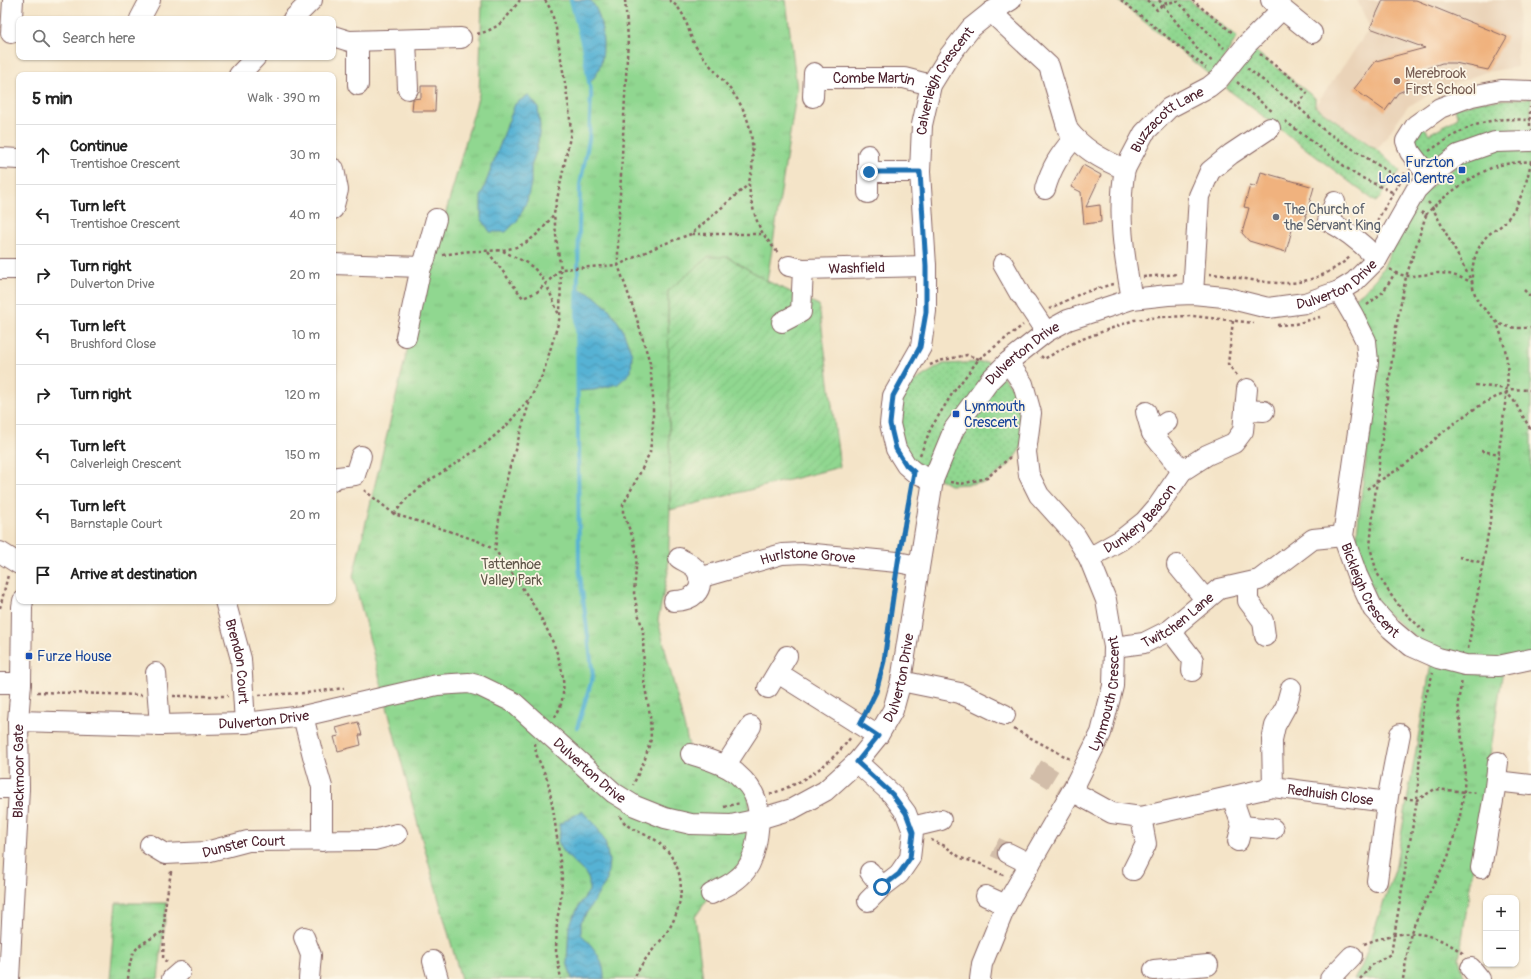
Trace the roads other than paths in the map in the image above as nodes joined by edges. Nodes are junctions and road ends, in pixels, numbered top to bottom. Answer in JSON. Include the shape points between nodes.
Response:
{"nodes":[{"id":1,"x":13,"y":0,"type":"edge"},
{"id":2,"x":150,"y":0,"type":"edge"},
{"id":3,"x":1011,"y":0,"type":"edge"},
{"id":4,"x":1276,"y":4,"type":"edge"},
{"id":5,"x":991,"y":12,"type":"junction"},
{"id":6,"x":142,"y":16,"type":"edge"},
{"id":7,"x":10,"y":33,"type":"edge"},
{"id":8,"x":1312,"y":33,"type":"dead end"},
{"id":9,"x":336,"y":37,"type":"edge"},
{"id":10,"x":461,"y":38,"type":"road end"},
{"id":11,"x":406,"y":40,"type":"junction"},
{"id":12,"x":358,"y":41,"type":"junction"},
{"id":13,"x":253,"y":60,"type":"edge"},
{"id":14,"x":242,"y":72,"type":"edge"},
{"id":15,"x":814,"y":83,"type":"dead end"},
{"id":16,"x":358,"y":85,"type":"dead end"},
{"id":17,"x":931,"y":85,"type":"junction"},
{"id":18,"x":408,"y":89,"type":"dead end"},
{"id":19,"x":1531,"y":91,"type":"edge"},
{"id":20,"x":1277,"y":121,"type":"road end"},
{"id":21,"x":1074,"y":138,"type":"junction"},
{"id":22,"x":1530,"y":140,"type":"edge"},
{"id":23,"x":0,"y":158,"type":"edge"},
{"id":24,"x":16,"y":158,"type":"edge"},
{"id":25,"x":1125,"y":169,"type":"junction"},
{"id":26,"x":920,"y":172,"type":"junction"},
{"id":27,"x":336,"y":180,"type":"edge"},
{"id":28,"x":1044,"y":188,"type":"dead end"},
{"id":29,"x":1409,"y":188,"type":"junction"},
{"id":30,"x":868,"y":193,"type":"dead end"},
{"id":31,"x":336,"y":198,"type":"edge"},
{"id":32,"x":1335,"y":202,"type":"dead end"},
{"id":33,"x":436,"y":219,"type":"dead end"},
{"id":34,"x":1370,"y":252,"type":"junction"},
{"id":35,"x":423,"y":263,"type":"junction"},
{"id":36,"x":336,"y":264,"type":"edge"},
{"id":37,"x":1003,"y":264,"type":"dead end"},
{"id":38,"x":926,"y":266,"type":"junction"},
{"id":39,"x":0,"y":269,"type":"edge"},
{"id":40,"x":16,"y":269,"type":"edge"},
{"id":41,"x":1339,"y":291,"type":"junction"},
{"id":42,"x":1193,"y":294,"type":"junction"},
{"id":43,"x":1132,"y":299,"type":"junction"},
{"id":44,"x":782,"y":322,"type":"dead end"},
{"id":45,"x":406,"y":337,"type":"dead end"},
{"id":46,"x":1038,"y":338,"type":"junction"},
{"id":47,"x":1008,"y":362,"type":"junction"},
{"id":48,"x":1247,"y":389,"type":"road end"},
{"id":49,"x":1146,"y":412,"type":"dead end"},
{"id":50,"x":1182,"y":471,"type":"junction"},
{"id":51,"x":360,"y":474,"type":"road end"},
{"id":52,"x":336,"y":478,"type":"edge"},
{"id":53,"x":933,"y":480,"type":"junction"},
{"id":54,"x":1343,"y":536,"type":"junction"},
{"id":55,"x":679,"y":558,"type":"dead end"},
{"id":56,"x":1088,"y":558,"type":"junction"},
{"id":57,"x":1177,"y":565,"type":"dead end"},
{"id":58,"x":918,"y":566,"type":"junction"},
{"id":59,"x":699,"y":578,"type":"junction"},
{"id":60,"x":1248,"y":583,"type":"junction"},
{"id":61,"x":1206,"y":600,"type":"junction"},
{"id":62,"x":674,"y":601,"type":"dead end"},
{"id":63,"x":22,"y":604,"type":"edge"},
{"id":64,"x":226,"y":604,"type":"edge"},
{"id":65,"x":1170,"y":630,"type":"junction"},
{"id":66,"x":1265,"y":636,"type":"dead end"},
{"id":67,"x":1114,"y":647,"type":"junction"},
{"id":68,"x":787,"y":656,"type":"dead end"},
{"id":69,"x":1531,"y":659,"type":"edge"},
{"id":70,"x":155,"y":672,"type":"dead end"},
{"id":71,"x":1192,"y":672,"type":"dead end"},
{"id":72,"x":901,"y":681,"type":"junction"},
{"id":73,"x":0,"y":683,"type":"edge"},
{"id":74,"x":21,"y":683,"type":"junction"},
{"id":75,"x":1290,"y":688,"type":"dead end"},
{"id":76,"x":996,"y":704,"type":"road end"},
{"id":77,"x":303,"y":716,"type":"junction"},
{"id":78,"x":18,"y":721,"type":"junction"},
{"id":79,"x":245,"y":723,"type":"junction"},
{"id":80,"x":160,"y":725,"type":"junction"},
{"id":81,"x":751,"y":726,"type":"dead end"},
{"id":82,"x":1400,"y":734,"type":"dead end"},
{"id":83,"x":878,"y":736,"type":"junction"},
{"id":84,"x":691,"y":754,"type":"dead end"},
{"id":85,"x":857,"y":762,"type":"junction"},
{"id":86,"x":725,"y":766,"type":"junction"},
{"id":87,"x":1531,"y":785,"type":"edge"},
{"id":88,"x":1273,"y":787,"type":"junction"},
{"id":89,"x":9,"y":788,"type":"edge"},
{"id":90,"x":1072,"y":791,"type":"junction"},
{"id":91,"x":1232,"y":797,"type":"junction"},
{"id":92,"x":1388,"y":799,"type":"junction"},
{"id":93,"x":1142,"y":817,"type":"junction"},
{"id":94,"x":759,"y":819,"type":"junction"},
{"id":95,"x":941,"y":820,"type":"dead end"},
{"id":96,"x":1273,"y":829,"type":"dead end"},
{"id":97,"x":912,"y":830,"type":"junction"},
{"id":98,"x":397,"y":834,"type":"dead end"},
{"id":99,"x":322,"y":841,"type":"junction"},
{"id":100,"x":1008,"y":853,"type":"tunnel mouth"},
{"id":101,"x":160,"y":856,"type":"road end"},
{"id":102,"x":1030,"y":864,"type":"junction"},
{"id":103,"x":1481,"y":868,"type":"dead end"},
{"id":104,"x":1133,"y":870,"type":"dead end"},
{"id":105,"x":870,"y":872,"type":"dead end"},
{"id":106,"x":1377,"y":881,"type":"dead end"},
{"id":107,"x":882,"y":887,"type":"junction"},
{"id":108,"x":710,"y":894,"type":"dead end"},
{"id":109,"x":986,"y":896,"type":"dead end"},
{"id":110,"x":868,"y":901,"type":"dead end"},
{"id":111,"x":1006,"y":905,"type":"junction"},
{"id":112,"x":304,"y":937,"type":"dead end"},
{"id":113,"x":1352,"y":956,"type":"road end"},
{"id":114,"x":1208,"y":965,"type":"dead end"},
{"id":115,"x":1154,"y":970,"type":"dead end"},
{"id":116,"x":1187,"y":973,"type":"edge"},
{"id":117,"x":9,"y":979,"type":"edge"},
{"id":118,"x":309,"y":979,"type":"edge"},
{"id":119,"x":980,"y":979,"type":"edge"},
{"id":120,"x":1330,"y":979,"type":"edge"}],
"edges":[{"from":1,"to":7,"type":"street"},
{"from":2,"to":6,"type":"street"},
{"from":3,"to":5,"type":"street"},
{"from":4,"to":8,"type":"street","name":"Buzzacott Lane"},
{"from":4,"to":25,"type":"street","name":"Buzzacott Lane","via":[[1231,63],[1209,87],[1169,108],[1144,133]]},
{"from":5,"to":17,"type":"street","name":"Calverleigh Crescent","via":[[971,28]]},
{"from":5,"to":21,"type":"street","name":"Calverleigh Crescent","via":[[1049,66],[1068,130]]},
{"from":9,"to":12,"type":"street"},
{"from":10,"to":11,"type":"street"},
{"from":11,"to":12,"type":"street"},
{"from":11,"to":18,"type":"street"},
{"from":12,"to":16,"type":"street"},
{"from":13,"to":14,"type":"street"},
{"from":15,"to":17,"type":"street","name":"Combe Martin","via":[[904,78]]},
{"from":17,"to":26,"type":"street","name":"Calverleigh Crescent","via":[[922,125]]},
{"from":19,"to":29,"type":"street","via":[[1501,90],[1472,96],[1440,108],[1416,125],[1406,141],[1416,161]]},
{"from":20,"to":42,"type":"street","via":[[1210,171],[1199,196]]},
{"from":21,"to":25,"type":"street","name":"Calverleigh Crescent","via":[[1106,160]]},
{"from":21,"to":28,"type":"street","via":[[1058,157],[1046,166]]},
{"from":22,"to":29,"type":"street","name":"Dulverton Drive","via":[[1495,142],[1458,155]]},
{"from":23,"to":24,"type":"street"},
{"from":25,"to":43,"type":"street","via":[[1121,188],[1122,244]]},
{"from":26,"to":30,"type":"street","via":[[868,164]]},
{"from":26,"to":38,"type":"street","name":"Calverleigh Crescent"},
{"from":27,"to":31,"type":"street"},
{"from":29,"to":34,"type":"street","name":"Dulverton Drive"},
{"from":32,"to":34,"type":"street","via":[[1328,220],[1348,232]]},
{"from":33,"to":35,"type":"street"},
{"from":34,"to":41,"type":"street","name":"Dulverton Drive","via":[[1354,282]]},
{"from":35,"to":36,"type":"street"},
{"from":35,"to":45,"type":"street"},
{"from":37,"to":46,"type":"street","via":[[1027,304]]},
{"from":38,"to":44,"type":"street","name":"Washfield","via":[[796,268],[801,312]]},
{"from":38,"to":53,"type":"street","name":"Calverleigh Crescent","via":[[926,312],[920,347],[893,396],[890,424],[896,449],[906,465],[914,472]]},
{"from":39,"to":40,"type":"street"},
{"from":41,"to":42,"type":"street","name":"Dulverton Drive","via":[[1305,303],[1268,308],[1224,297]]},
{"from":41,"to":54,"type":"street","name":"Bickleigh Crescent","via":[[1366,341],[1368,362]]},
{"from":42,"to":43,"type":"street","name":"Dulverton Drive"},
{"from":43,"to":46,"type":"street","name":"Dulverton Drive","via":[[1068,320]]},
{"from":46,"to":47,"type":"street","name":"Dulverton Drive"},
{"from":47,"to":53,"type":"street","name":"Dulverton Drive","via":[[990,380],[954,429]]},
{"from":47,"to":56,"type":"street","name":"Lynmouth Crescent","via":[[1023,384],[1031,413],[1026,452],[1029,475],[1039,495],[1075,535]]},
{"from":48,"to":50,"type":"street","name":"Dunkery Beacon","via":[[1255,410],[1234,443],[1207,455]]},
{"from":49,"to":50,"type":"street","name":"Dunkery Beacon","via":[[1159,428]]},
{"from":50,"to":56,"type":"street","name":"Dunkery Beacon","via":[[1145,521],[1121,540]]},
{"from":51,"to":52,"type":"street"},
{"from":53,"to":58,"type":"street","name":"Dulverton Drive"},
{"from":54,"to":60,"type":"street","name":"Twitchen Lane","via":[[1313,540],[1259,580]]},
{"from":54,"to":69,"type":"street","name":"Bickleigh Crescent","via":[[1373,609],[1411,646],[1438,658],[1465,665],[1498,666]]},
{"from":55,"to":59,"type":"street","via":[[696,570]]},
{"from":56,"to":67,"type":"street","name":"Lynmouth Crescent","via":[[1106,600]]},
{"from":57,"to":61,"type":"street"},
{"from":58,"to":59,"type":"street","name":"Hurlstone Grove","via":[[804,553],[782,554]]},
{"from":58,"to":72,"type":"street","name":"Dulverton Drive"},
{"from":59,"to":62,"type":"street","via":[[699,587],[695,595],[684,601]]},
{"from":60,"to":61,"type":"street","name":"Twitchen Lane","via":[[1220,589]]},
{"from":60,"to":66,"type":"street","via":[[1248,601],[1263,621]]},
{"from":61,"to":65,"type":"street","name":"Twitchen Lane"},
{"from":63,"to":74,"type":"street","name":"Blackmoor Gate"},
{"from":64,"to":79,"type":"street","name":"Brendon Court","via":[[241,659]]},
{"from":65,"to":67,"type":"street","name":"Twitchen Lane","via":[[1144,643]]},
{"from":65,"to":71,"type":"street","via":[[1193,660]]},
{"from":67,"to":90,"type":"street","name":"Lynmouth Crescent","via":[[1113,686],[1101,734]]},
{"from":68,"to":83,"type":"street","via":[[773,681],[860,724]]},
{"from":70,"to":80,"type":"street"},
{"from":72,"to":76,"type":"street","via":[[960,693]]},
{"from":72,"to":83,"type":"street","name":"Dulverton Drive","via":[[893,710]]},
{"from":73,"to":74,"type":"street"},
{"from":74,"to":78,"type":"street","name":"Blackmoor Gate"},
{"from":75,"to":88,"type":"street","name":"Redhuish Close","via":[[1286,706],[1268,723],[1272,740]]},
{"from":77,"to":79,"type":"street","name":"Dulverton Drive"},
{"from":77,"to":94,"type":"street","name":"Dulverton Drive","via":[[437,685],[468,683],[513,702],[614,793],[636,806],[665,818],[690,824],[731,824]]},
{"from":77,"to":99,"type":"street","via":[[322,787]]},
{"from":78,"to":80,"type":"street","name":"Dulverton Drive"},
{"from":78,"to":89,"type":"street","name":"Blackmoor Gate"},
{"from":79,"to":80,"type":"street","name":"Dulverton Drive"},
{"from":81,"to":86,"type":"street"},
{"from":82,"to":92,"type":"street","name":"Redhuish Close"},
{"from":83,"to":85,"type":"street","name":"Dulverton Drive"},
{"from":84,"to":86,"type":"street"},
{"from":85,"to":94,"type":"street","name":"Dulverton Drive","via":[[825,790],[792,809]]},
{"from":85,"to":97,"type":"street","via":[[892,794],[906,813]]},
{"from":86,"to":94,"type":"street","via":[[737,774],[756,799]]},
{"from":87,"to":103,"type":"street","via":[[1496,780]]},
{"from":88,"to":91,"type":"street","name":"Redhuish Close"},
{"from":88,"to":92,"type":"street","name":"Redhuish Close"},
{"from":89,"to":117,"type":"street","name":"Blackmoor Gate"},
{"from":90,"to":93,"type":"street","name":"Redhuish Close","via":[[1112,813]]},
{"from":90,"to":102,"type":"street","name":"Lynmouth Crescent"},
{"from":91,"to":93,"type":"street","name":"Redhuish Close"},
{"from":91,"to":96,"type":"street","via":[[1240,834]]},
{"from":92,"to":106,"type":"street","name":"Redhuish Close"},
{"from":93,"to":104,"type":"street","via":[[1146,844]]},
{"from":94,"to":108,"type":"street","via":[[755,848],[746,870],[733,883]]},
{"from":95,"to":97,"type":"street"},
{"from":97,"to":107,"type":"street","via":[[910,858],[899,874]]},
{"from":98,"to":99,"type":"street","name":"Dunster Court","via":[[374,840]]},
{"from":99,"to":101,"type":"street","name":"Dunster Court","via":[[248,841],[206,852]]},
{"from":100,"to":102,"type":"street"},
{"from":102,"to":111,"type":"street","name":"Lynmouth Crescent"},
{"from":105,"to":107,"type":"street"},
{"from":107,"to":110,"type":"street"},
{"from":109,"to":111,"type":"street"},
{"from":111,"to":119,"type":"street","name":"Lynmouth Crescent","via":[[982,964]]},
{"from":112,"to":118,"type":"street","via":[[311,955]]},
{"from":113,"to":120,"type":"street"},
{"from":114,"to":116,"type":"street"},
{"from":115,"to":116,"type":"street"}]}
